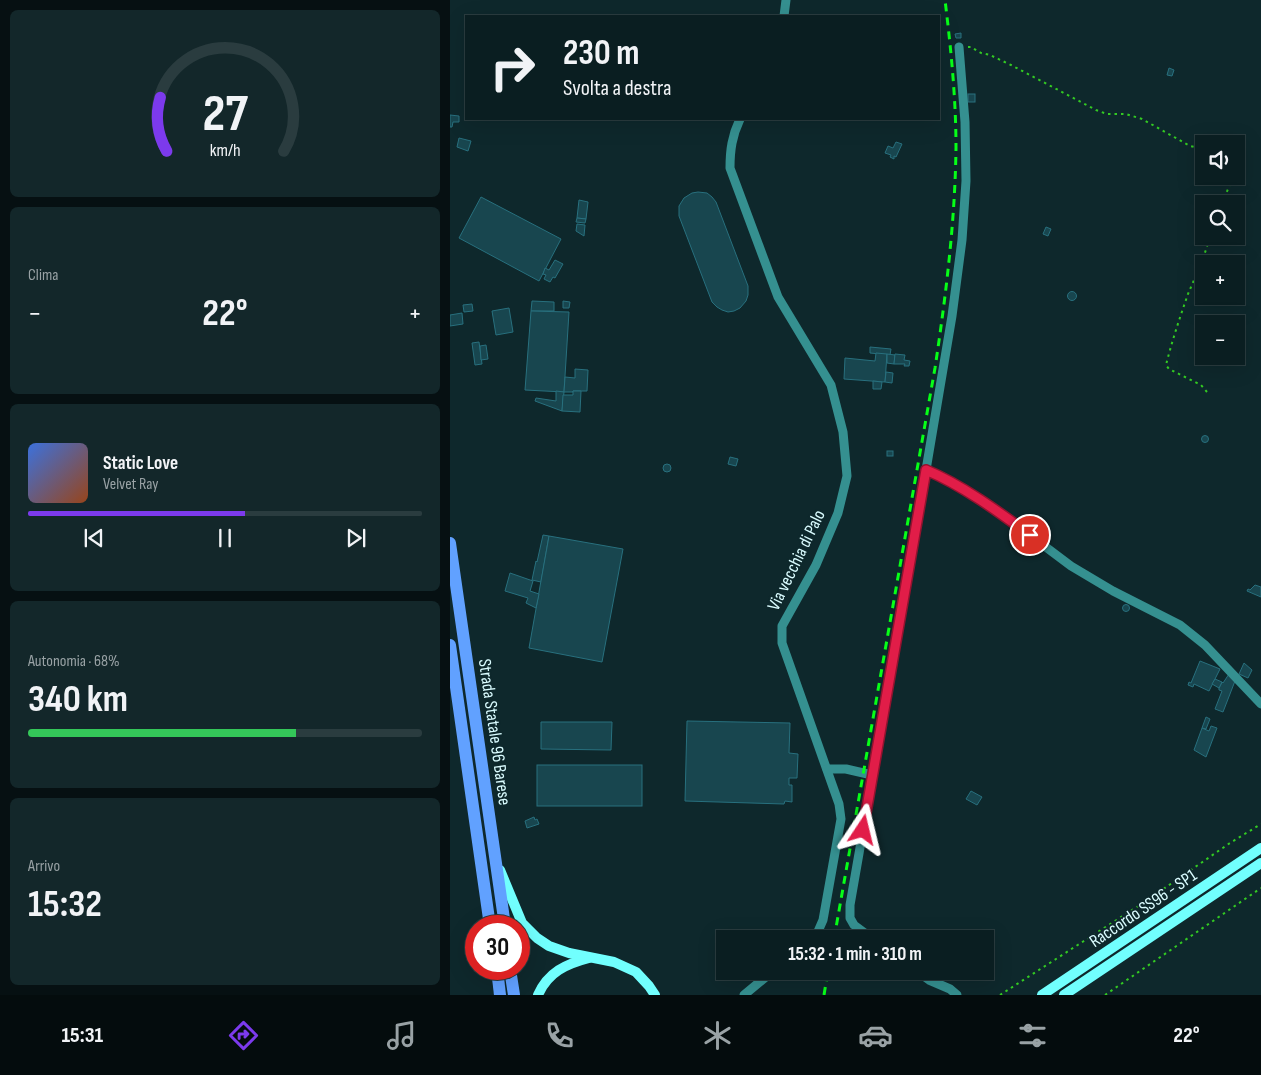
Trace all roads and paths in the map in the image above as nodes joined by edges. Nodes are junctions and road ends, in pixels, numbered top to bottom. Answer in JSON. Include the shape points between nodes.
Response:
{"nodes":[{"id":1,"x":786,"y":0,"type":"edge"},
{"id":2,"x":784,"y":15,"type":"edge"},
{"id":3,"x":959,"y":47,"type":"joint"},
{"id":4,"x":740,"y":120,"type":"edge"},
{"id":5,"x":1195,"y":147,"type":"edge"},
{"id":6,"x":1208,"y":245,"type":"edge"},
{"id":7,"x":1207,"y":392,"type":"dead end"},
{"id":8,"x":926,"y":470,"type":"junction"},
{"id":9,"x":450,"y":543,"type":"edge"},
{"id":10,"x":450,"y":645,"type":"edge"},
{"id":11,"x":1261,"y":704,"type":"edge"},
{"id":12,"x":827,"y":769,"type":"junction"},
{"id":13,"x":872,"y":775,"type":"junction"},
{"id":14,"x":1261,"y":824,"type":"edge"},
{"id":15,"x":1261,"y":848,"type":"edge"},
{"id":16,"x":495,"y":857,"type":"junction"},
{"id":17,"x":1261,"y":863,"type":"edge"},
{"id":18,"x":1261,"y":888,"type":"edge"},
{"id":19,"x":488,"y":915,"type":"edge"},
{"id":20,"x":503,"y":915,"type":"edge"},
{"id":21,"x":819,"y":930,"type":"edge"},
{"id":22,"x":861,"y":930,"type":"edge"},
{"id":23,"x":592,"y":957,"type":"junction"},
{"id":24,"x":498,"y":980,"type":"edge"},
{"id":25,"x":512,"y":980,"type":"edge"},
{"id":26,"x":762,"y":980,"type":"edge"},
{"id":27,"x":928,"y":980,"type":"edge"},
{"id":28,"x":500,"y":995,"type":"edge"},
{"id":29,"x":514,"y":995,"type":"edge"},
{"id":30,"x":538,"y":995,"type":"edge"},
{"id":31,"x":655,"y":995,"type":"edge"},
{"id":32,"x":744,"y":995,"type":"edge"},
{"id":33,"x":957,"y":995,"type":"edge"},
{"id":34,"x":1000,"y":995,"type":"edge"},
{"id":35,"x":1042,"y":995,"type":"edge"},
{"id":36,"x":1064,"y":995,"type":"edge"},
{"id":37,"x":1106,"y":995,"type":"edge"}],
"edges":[{"from":1,"to":2,"type":"street"},
{"from":3,"to":5,"type":"path","via":[[971,47],[990,55],[1096,110],[1142,119]]},
{"from":3,"to":8,"type":"street","via":[[966,152],[962,233],[952,316]]},
{"from":4,"to":12,"type":"street","name":"Via vecchia di Palo","via":[[730,148],[730,168],[778,297],[831,385],[843,432],[847,476],[838,514],[816,565],[782,626],[782,643]]},
{"from":6,"to":7,"type":"path","via":[[1166,365],[1201,384]]},
{"from":8,"to":11,"type":"street","via":[[943,477],[1003,515],[1071,566],[1180,625],[1205,645]]},
{"from":8,"to":13,"type":"street"},
{"from":9,"to":16,"type":"main road","name":"Strada Statale 96 Barese"},
{"from":10,"to":19,"type":"main road","name":"Strada Statale 96 Barese"},
{"from":12,"to":13,"type":"street","via":[[846,769]]},
{"from":12,"to":21,"type":"street","name":"Via vecchia di Palo","via":[[839,804],[840,819]]},
{"from":13,"to":22,"type":"street","via":[[850,905],[850,918]]},
{"from":14,"to":34,"type":"path"},
{"from":15,"to":35,"type":"main road","name":"Raccordo SS96 - SP1"},
{"from":16,"to":20,"type":"main road","name":"Strada Statale 96 Barese"},
{"from":16,"to":23,"type":"main road","via":[[522,923],[549,946]]},
{"from":17,"to":36,"type":"main road","name":"Raccordo SS96 - SP1"},
{"from":18,"to":37,"type":"path"},
{"from":23,"to":30,"type":"main road","via":[[570,963],[553,974]]},
{"from":23,"to":31,"type":"main road","via":[[636,972]]},
{"from":24,"to":28,"type":"main road"},
{"from":25,"to":29,"type":"main road"},
{"from":26,"to":32,"type":"street"},
{"from":27,"to":33,"type":"street"}]}
